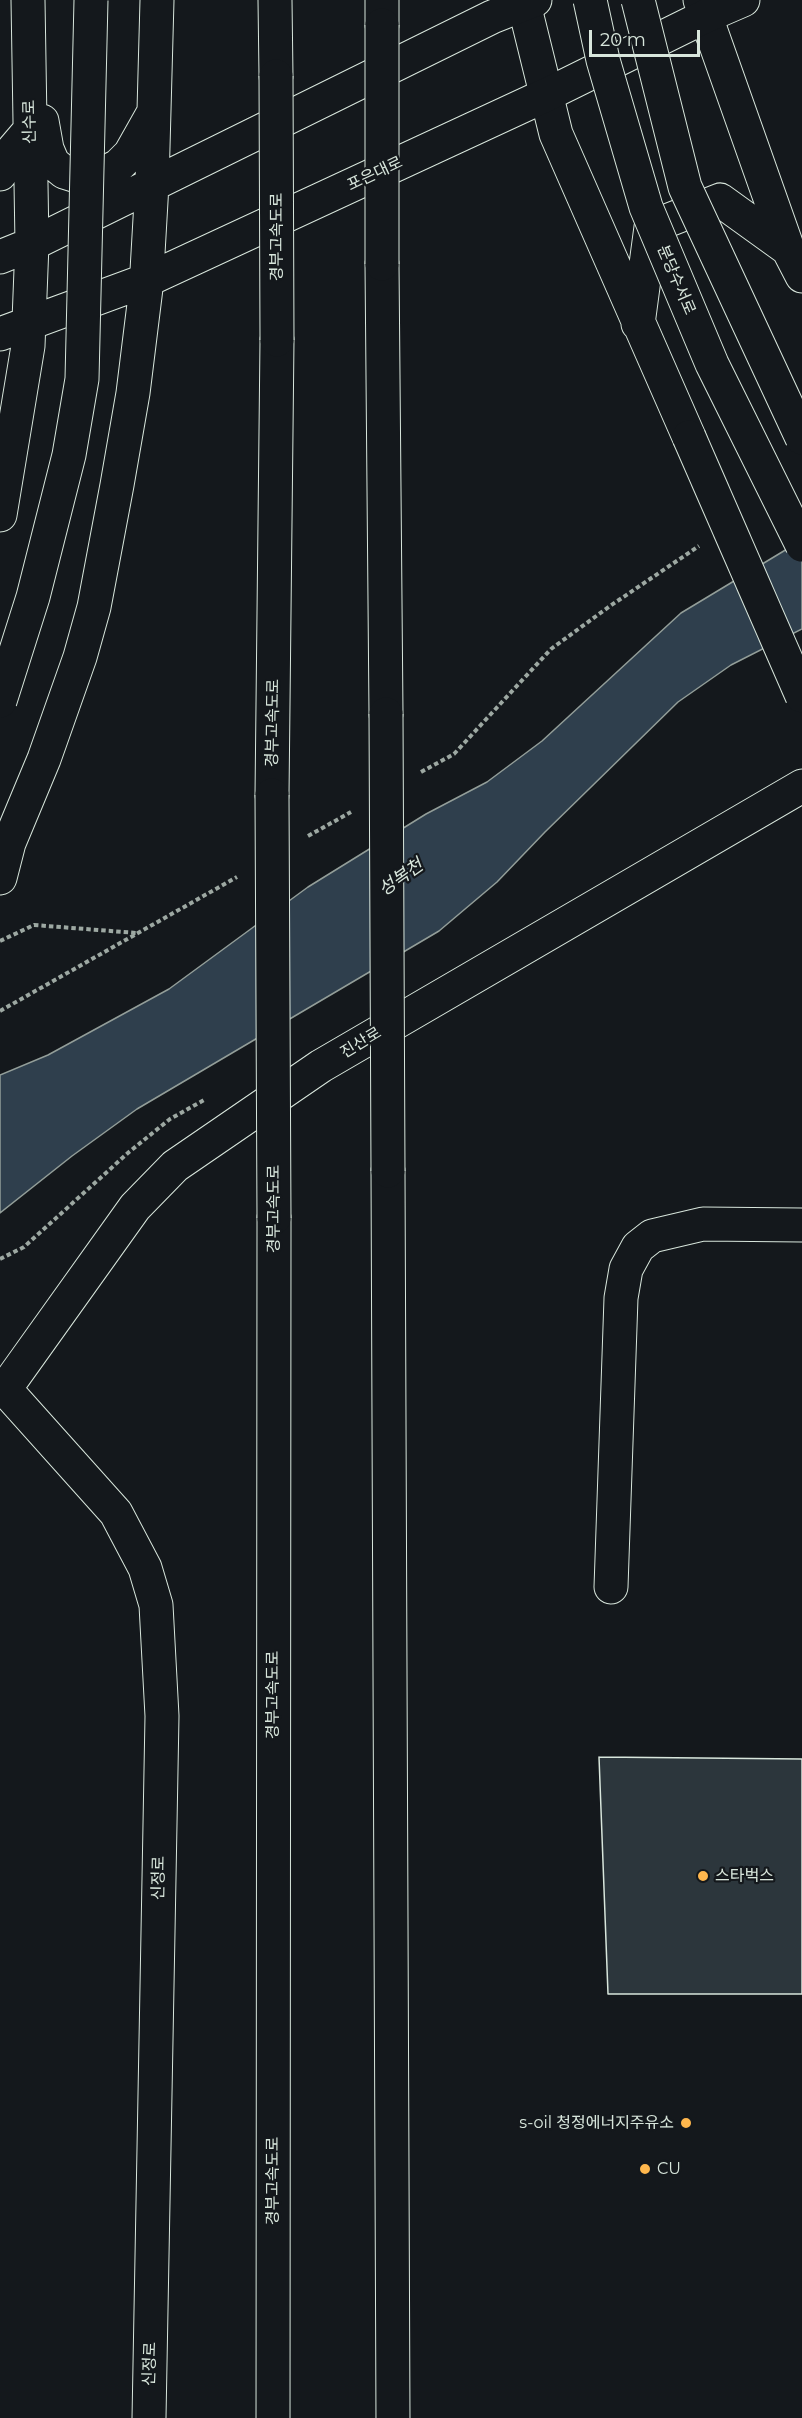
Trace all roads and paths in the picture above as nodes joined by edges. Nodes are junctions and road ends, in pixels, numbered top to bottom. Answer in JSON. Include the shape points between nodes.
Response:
{"nodes":[{"id":1,"x":28,"y":0,"type":"edge"},
{"id":2,"x":92,"y":0,"type":"edge"},
{"id":3,"x":157,"y":0,"type":"edge"},
{"id":4,"x":275,"y":0,"type":"edge"},
{"id":5,"x":590,"y":0,"type":"edge"},
{"id":6,"x":638,"y":0,"type":"edge"},
{"id":7,"x":743,"y":0,"type":"edge"},
{"id":8,"x":528,"y":2,"type":"edge"},
{"id":9,"x":703,"y":8,"type":"edge"},
{"id":10,"x":382,"y":12,"type":"edge"},
{"id":11,"x":546,"y":95,"type":"junction"},
{"id":12,"x":154,"y":111,"type":"junction"},
{"id":13,"x":29,"y":115,"type":"junction"},
{"id":14,"x":0,"y":174,"type":"edge"},
{"id":15,"x":152,"y":184,"type":"junction"},
{"id":16,"x":32,"y":244,"type":"junction"},
{"id":17,"x":0,"y":257,"type":"edge"},
{"id":18,"x":795,"y":263,"type":"edge"},
{"id":19,"x":147,"y":280,"type":"junction"},
{"id":20,"x":638,"y":325,"type":"junction"},
{"id":21,"x":14,"y":329,"type":"edge"},
{"id":22,"x":802,"y":438,"type":"edge"},
{"id":23,"x":1,"y":510,"type":"edge"},
{"id":24,"x":802,"y":545,"type":"edge"},
{"id":25,"x":802,"y":696,"type":"edge"},
{"id":26,"x":0,"y":701,"type":"edge"},
{"id":27,"x":802,"y":786,"type":"edge"},
{"id":28,"x":0,"y":878,"type":"edge"},
{"id":29,"x":138,"y":933,"type":"dead end"},
{"id":30,"x":0,"y":941,"type":"edge"},
{"id":31,"x":802,"y":1225,"type":"edge"},
{"id":32,"x":3,"y":1391,"type":"edge"},
{"id":33,"x":611,"y":1587,"type":"dead end"},
{"id":34,"x":146,"y":2410,"type":"edge"},
{"id":35,"x":273,"y":2418,"type":"edge"},
{"id":36,"x":393,"y":2418,"type":"edge"}],
"edges":[{"from":1,"to":13,"type":"main road","name":"신수로"},
{"from":2,"to":26,"type":"main road","bridge":true,"via":[[82,378],[69,454],[33,597]]},
{"from":3,"to":12,"type":"main road"},
{"from":4,"to":35,"type":"main road","name":"경부고속도로","bridge":true},
{"from":5,"to":24,"type":"main road","name":"분당수서로","bridge":true,"via":[[603,60],[646,207],[711,364]]},
{"from":6,"to":22,"type":"main road","bridge":true,"via":[[685,187]]},
{"from":7,"to":9,"type":"main road","name":"포은대로"},
{"from":8,"to":11,"type":"main road"},
{"from":8,"to":15,"type":"main road"},
{"from":9,"to":11,"type":"main road","name":"포은대로"},
{"from":9,"to":18,"type":"main road"},
{"from":10,"to":36,"type":"main road","bridge":true},
{"from":11,"to":19,"type":"main road","name":"포은대로"},
{"from":11,"to":20,"type":"main road","via":[[556,134]]},
{"from":12,"to":13,"type":"main road","via":[[130,154],[118,166],[98,176],[80,177],[53,163],[42,120]]},
{"from":12,"to":15,"type":"main road"},
{"from":13,"to":14,"type":"main road"},
{"from":13,"to":16,"type":"main road","name":"신수로"},
{"from":15,"to":16,"type":"main road"},
{"from":15,"to":19,"type":"main road"},
{"from":16,"to":17,"type":"main road"},
{"from":16,"to":21,"type":"main road","name":"신수로"},
{"from":18,"to":20,"type":"main road","via":[[720,200],[651,227]]},
{"from":19,"to":21,"type":"main road","name":"포은대로"},
{"from":19,"to":28,"type":"main road","via":[[133,393],[94,607],[80,657],[9,843]]},
{"from":20,"to":25,"type":"main road","bridge":true},
{"from":21,"to":23,"type":"main road","name":"신수로","via":[[28,346]]},
{"from":27,"to":32,"type":"main road","name":"진산로","via":[[321,1066],[175,1166],[135,1207]]},
{"from":29,"to":30,"type":"path","via":[[34,925]]},
{"from":31,"to":33,"type":"main road","via":[[703,1224],[652,1236],[638,1246],[626,1269],[621,1298]]},
{"from":32,"to":34,"type":"main road","name":"신정로","via":[[116,1513],[145,1568],[156,1605],[162,1716]]}]}
